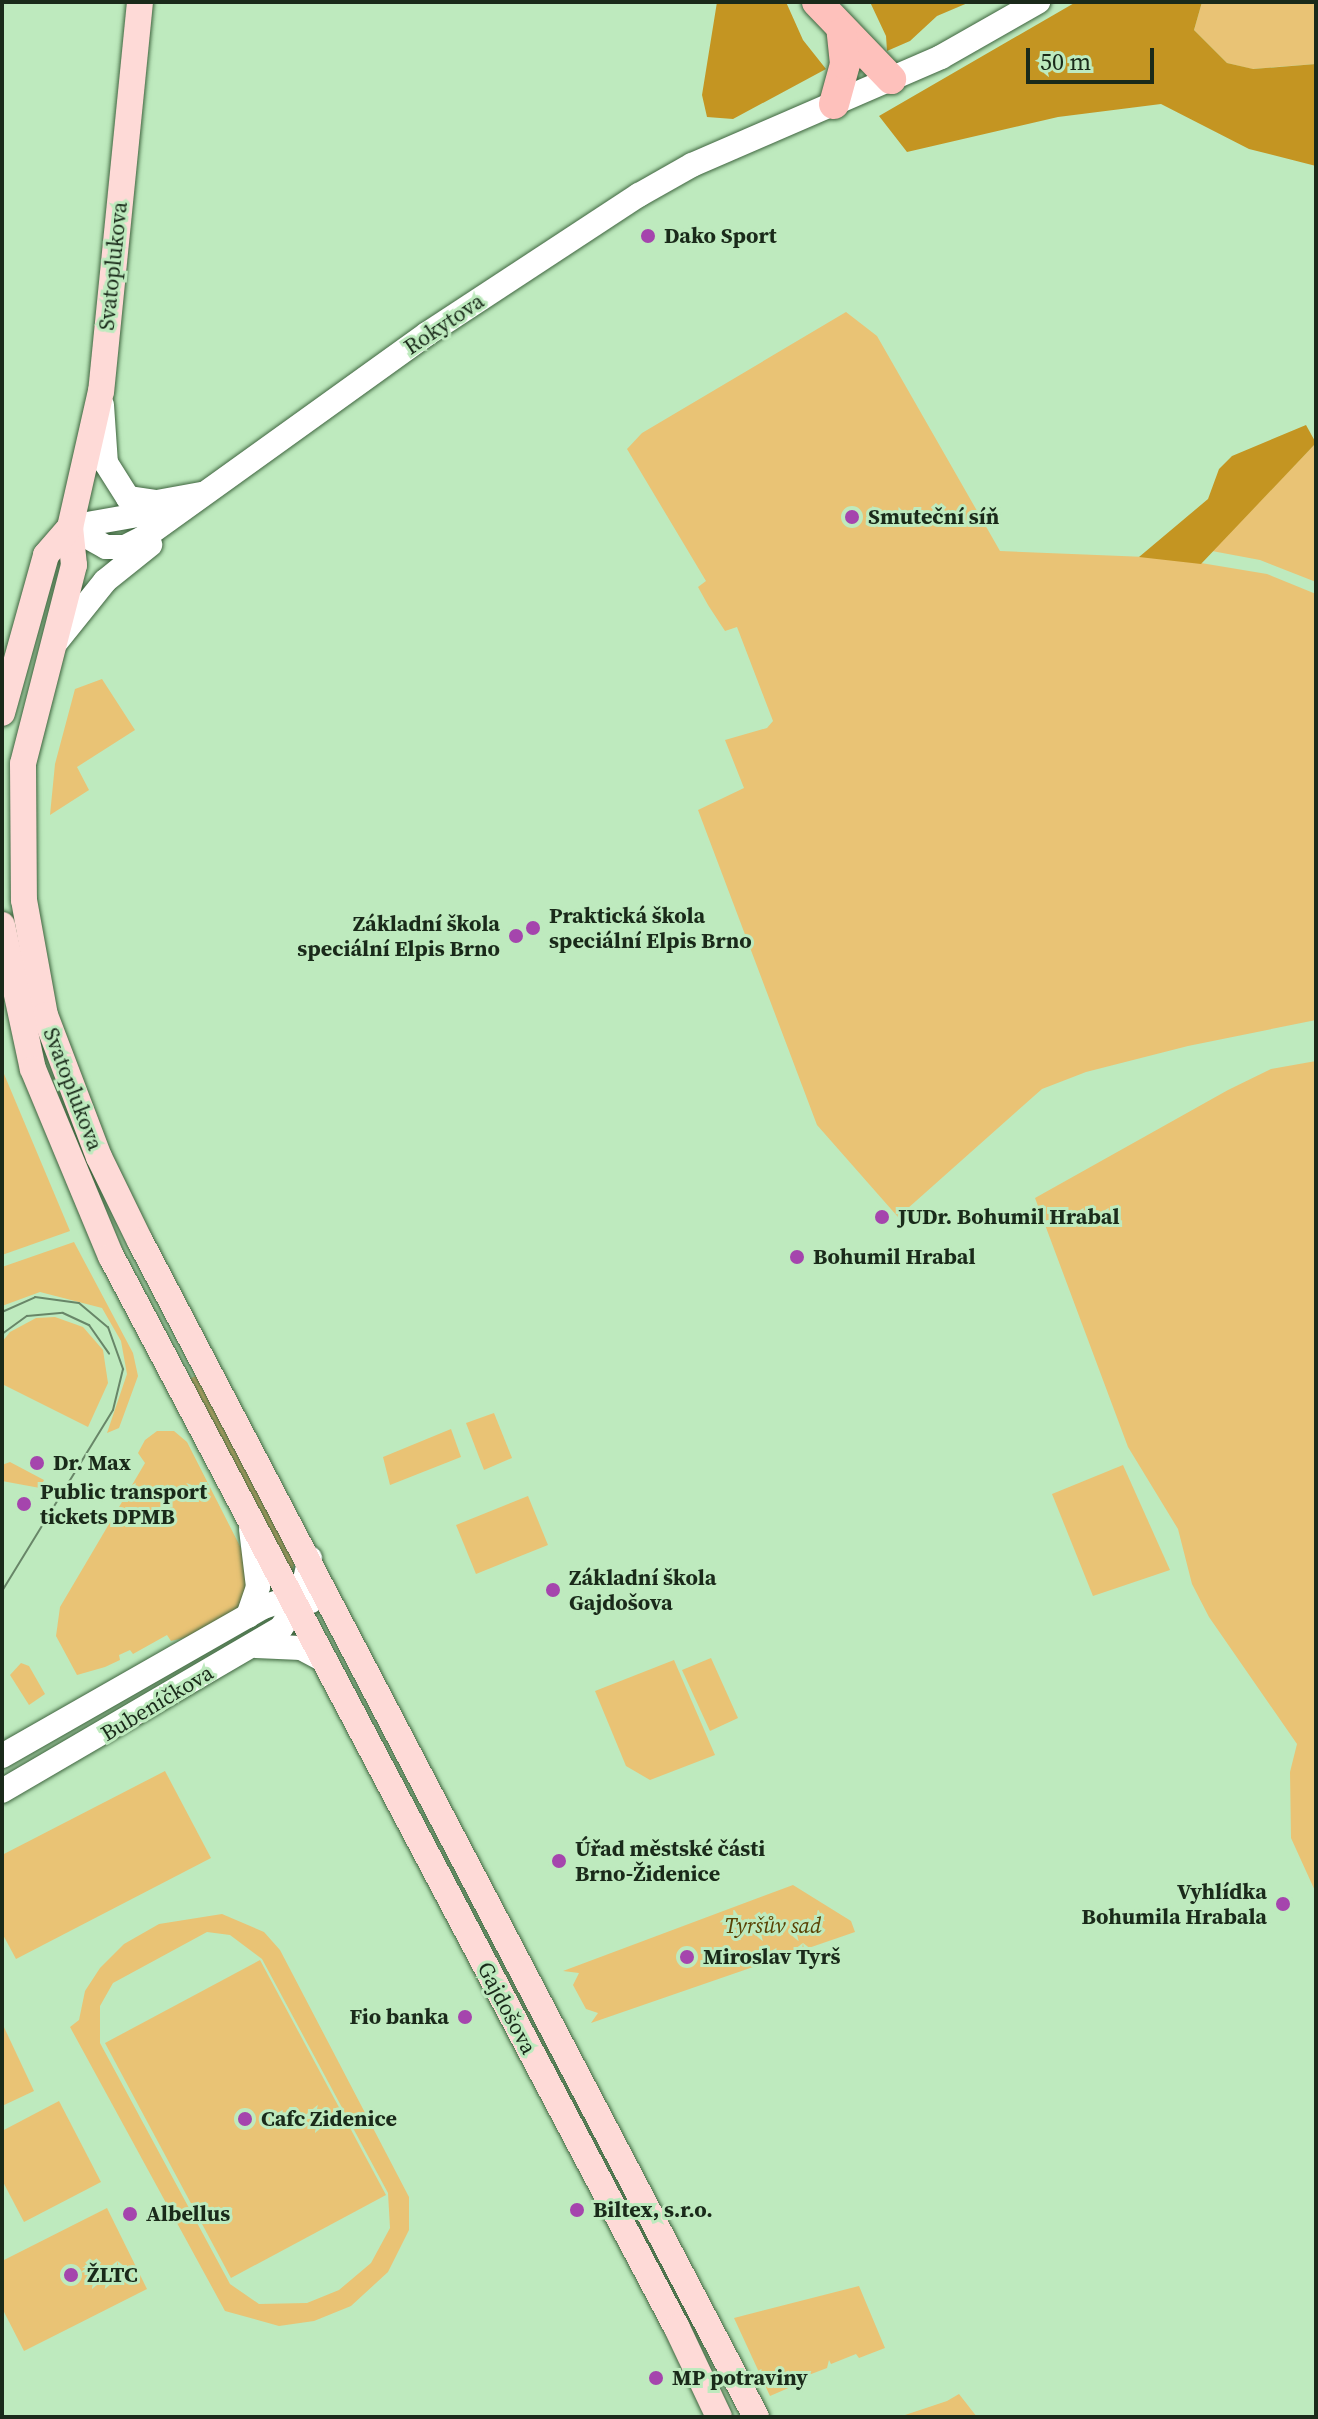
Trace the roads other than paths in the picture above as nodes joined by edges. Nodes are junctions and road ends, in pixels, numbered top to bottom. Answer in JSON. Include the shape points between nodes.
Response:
{"nodes":[{"id":1,"x":140,"y":2,"type":"edge"},
{"id":2,"x":817,"y":2,"type":"edge"},
{"id":3,"x":1038,"y":2,"type":"edge"},
{"id":4,"x":842,"y":33,"type":"junction"},
{"id":5,"x":891,"y":79,"type":"junction"},
{"id":6,"x":834,"y":104,"type":"junction"},
{"id":7,"x":101,"y":391,"type":"junction"},
{"id":8,"x":204,"y":494,"type":"junction"},
{"id":9,"x":70,"y":527,"type":"junction"},
{"id":10,"x":48,"y":653,"type":"junction"},
{"id":11,"x":2,"y":713,"type":"edge"},
{"id":12,"x":2,"y":925,"type":"edge"},
{"id":13,"x":248,"y":1519,"type":"junction"},
{"id":14,"x":310,"y":1558,"type":"junction"},
{"id":15,"x":297,"y":1603,"type":"junction"},
{"id":16,"x":330,"y":1604,"type":"junction"},
{"id":17,"x":248,"y":1616,"type":"junction"},
{"id":18,"x":256,"y":1646,"type":"junction"},
{"id":19,"x":322,"y":1659,"type":"junction"},
{"id":20,"x":2,"y":1756,"type":"edge"},
{"id":21,"x":2,"y":1791,"type":"edge"},
{"id":22,"x":719,"y":2417,"type":"edge"},
{"id":23,"x":756,"y":2417,"type":"edge"}],
"edges":[{"from":1,"to":7,"type":"main road","name":"Svatoplukova"},
{"from":2,"to":4,"type":"highway"},
{"from":3,"to":5,"type":"main road","name":"Rokytova","via":[[993,31]]},
{"from":4,"to":5,"type":"highway"},
{"from":4,"to":6,"type":"highway","via":[[845,64]]},
{"from":5,"to":6,"type":"main road","name":"Rokytova"},
{"from":6,"to":8,"type":"main road","name":"Rokytova","via":[[692,165],[594,223],[427,334]]},
{"from":7,"to":8,"type":"main road","via":[[106,463],[128,498],[157,502]]},
{"from":7,"to":9,"type":"main road","name":"Svatoplukova"},
{"from":8,"to":9,"type":"main road","via":[[125,547],[94,544]]},
{"from":8,"to":10,"type":"main road","via":[[195,512],[105,581]]},
{"from":9,"to":10,"type":"main road","name":"Svatoplukova","via":[[74,565]]},
{"from":9,"to":11,"type":"main road","name":"Svatoplukova","via":[[46,555]]},
{"from":10,"to":14,"type":"main road","name":"Svatoplukova","via":[[23,764],[20,822],[24,900],[45,1015],[99,1157]]},
{"from":12,"to":13,"type":"main road","name":"Svatoplukova","via":[[20,1029],[72,1170]]},
{"from":13,"to":15,"type":"main road","name":"Svatoplukova"},
{"from":13,"to":17,"type":"main road","via":[[258,1587]]},
{"from":14,"to":15,"type":"main road","name":"Bubeníčkova"},
{"from":14,"to":16,"type":"main road","name":"Svatoplukova"},
{"from":15,"to":16,"type":"main road","name":"Bubeníčkova"},
{"from":15,"to":17,"type":"main road","name":"Bubeníčkova"},
{"from":15,"to":18,"type":"main road","name":"Bubeníčkova","via":[[281,1628]]},
{"from":15,"to":19,"type":"main road","name":"Gajdošova"},
{"from":16,"to":23,"type":"main road","name":"Gajdošova"},
{"from":17,"to":20,"type":"main road","name":"Bubeníčkova"},
{"from":18,"to":19,"type":"main road","via":[[301,1648]]},
{"from":18,"to":21,"type":"main road","name":"Bubeníčkova"},
{"from":19,"to":22,"type":"main road","name":"Gajdošova"}]}
